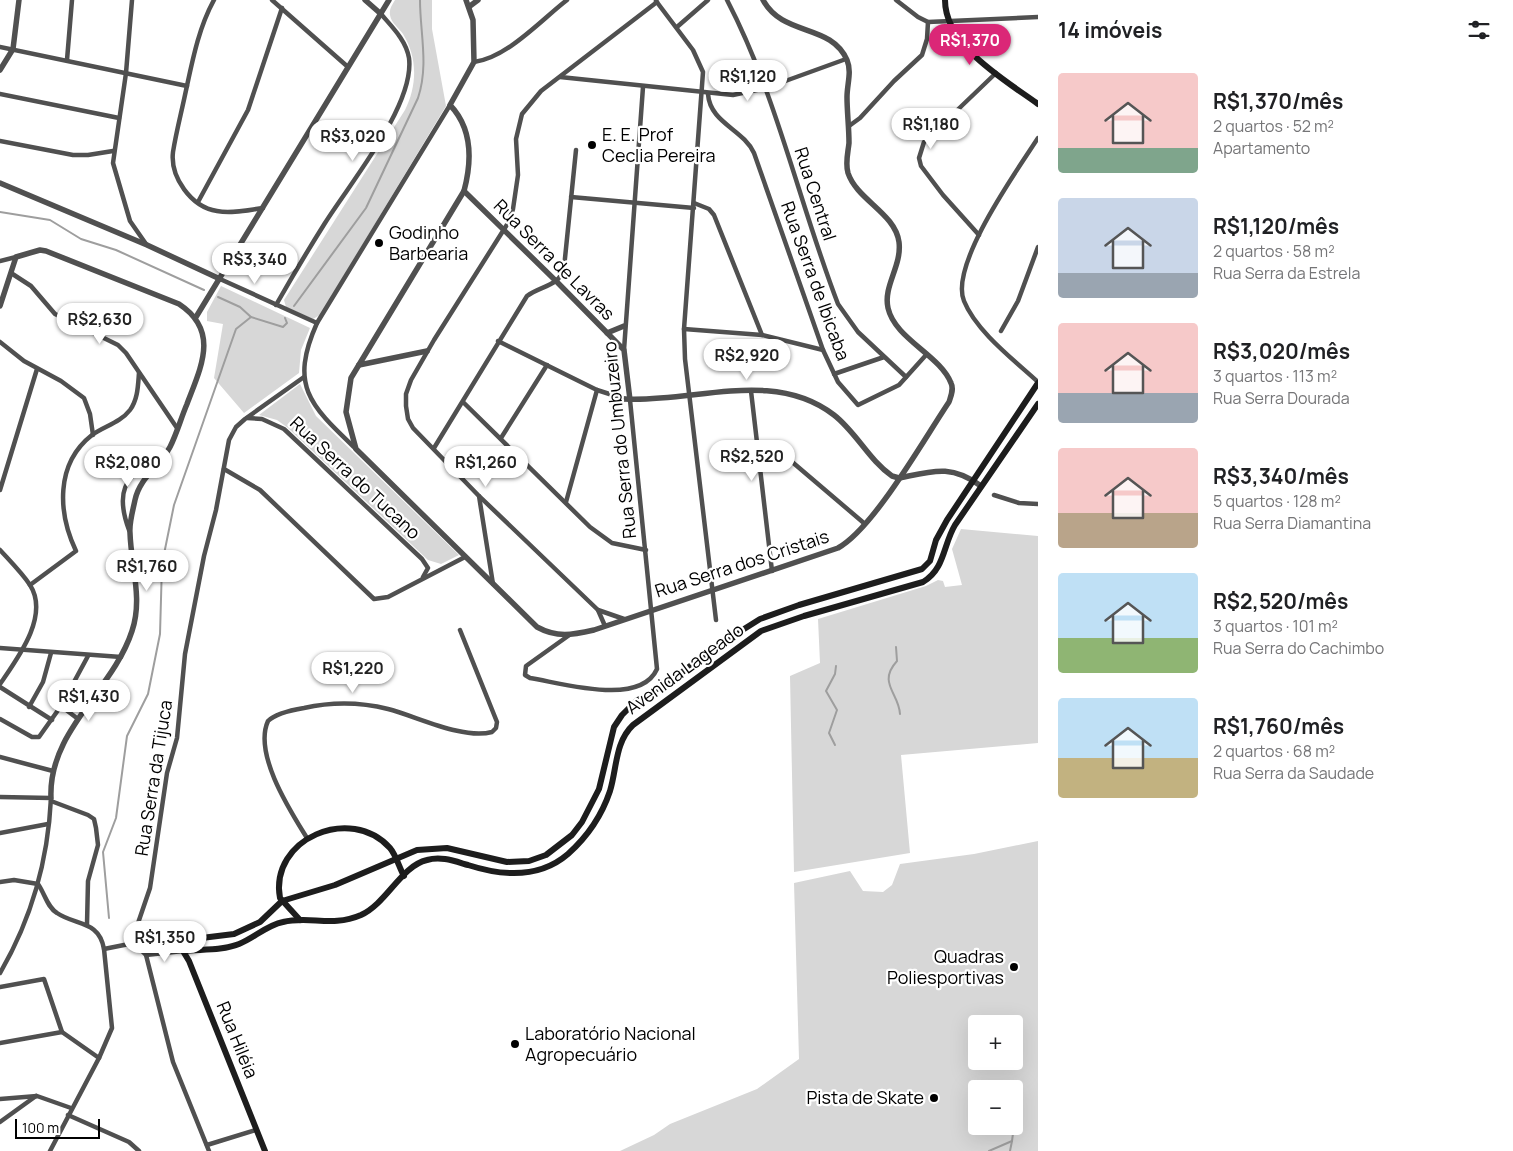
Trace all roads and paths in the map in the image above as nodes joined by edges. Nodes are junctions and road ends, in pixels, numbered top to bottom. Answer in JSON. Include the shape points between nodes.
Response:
{"nodes":[{"id":1,"x":19,"y":0,"type":"edge"},
{"id":2,"x":72,"y":0,"type":"edge"},
{"id":3,"x":132,"y":0,"type":"edge"},
{"id":4,"x":214,"y":0,"type":"edge"},
{"id":5,"x":272,"y":0,"type":"edge"},
{"id":6,"x":365,"y":0,"type":"edge"},
{"id":7,"x":389,"y":0,"type":"edge"},
{"id":8,"x":466,"y":0,"type":"edge"},
{"id":9,"x":478,"y":0,"type":"edge"},
{"id":10,"x":567,"y":0,"type":"edge"},
{"id":11,"x":708,"y":0,"type":"edge"},
{"id":12,"x":727,"y":0,"type":"edge"},
{"id":13,"x":764,"y":0,"type":"edge"},
{"id":14,"x":896,"y":0,"type":"edge"},
{"id":15,"x":945,"y":0,"type":"edge"},
{"id":16,"x":656,"y":1,"type":"edge"},
{"id":17,"x":470,"y":6,"type":"junction"},
{"id":18,"x":282,"y":8,"type":"junction"},
{"id":19,"x":381,"y":14,"type":"junction"},
{"id":20,"x":1038,"y":17,"type":"edge"},
{"id":21,"x":948,"y":20,"type":"junction"},
{"id":22,"x":928,"y":22,"type":"junction"},
{"id":23,"x":677,"y":27,"type":"junction"},
{"id":24,"x":0,"y":47,"type":"edge"},
{"id":25,"x":13,"y":50,"type":"junction"},
{"id":26,"x":846,"y":59,"type":"junction"},
{"id":27,"x":67,"y":60,"type":"junction"},
{"id":28,"x":474,"y":62,"type":"junction"},
{"id":29,"x":348,"y":67,"type":"junction"},
{"id":30,"x":0,"y":70,"type":"edge"},
{"id":31,"x":996,"y":73,"type":"junction"},
{"id":32,"x":126,"y":74,"type":"junction"},
{"id":33,"x":559,"y":77,"type":"junction"},
{"id":34,"x":187,"y":86,"type":"junction"},
{"id":35,"x":643,"y":87,"type":"junction"},
{"id":36,"x":766,"y":88,"type":"junction"},
{"id":37,"x":705,"y":93,"type":"junction"},
{"id":38,"x":0,"y":94,"type":"edge"},
{"id":39,"x":1038,"y":104,"type":"edge"},
{"id":40,"x":450,"y":105,"type":"junction"},
{"id":41,"x":119,"y":118,"type":"junction"},
{"id":42,"x":849,"y":126,"type":"junction"},
{"id":43,"x":1038,"y":138,"type":"edge"},
{"id":44,"x":0,"y":141,"type":"edge"},
{"id":45,"x":576,"y":150,"type":"dead end"},
{"id":46,"x":113,"y":151,"type":"junction"},
{"id":47,"x":0,"y":183,"type":"edge"},
{"id":48,"x":464,"y":192,"type":"junction"},
{"id":49,"x":571,"y":197,"type":"junction"},
{"id":50,"x":198,"y":202,"type":"junction"},
{"id":51,"x":633,"y":204,"type":"junction"},
{"id":52,"x":694,"y":206,"type":"junction"},
{"id":53,"x":263,"y":208,"type":"junction"},
{"id":54,"x":503,"y":231,"type":"junction"},
{"id":55,"x":979,"y":235,"type":"junction"},
{"id":56,"x":147,"y":245,"type":"junction"},
{"id":57,"x":1038,"y":247,"type":"edge"},
{"id":58,"x":16,"y":257,"type":"junction"},
{"id":59,"x":0,"y":261,"type":"edge"},
{"id":60,"x":11,"y":272,"type":"junction"},
{"id":61,"x":220,"y":279,"type":"junction"},
{"id":62,"x":557,"y":282,"type":"junction"},
{"id":63,"x":276,"y":305,"type":"junction"},
{"id":64,"x":0,"y":306,"type":"edge"},
{"id":65,"x":196,"y":318,"type":"junction"},
{"id":66,"x":317,"y":323,"type":"junction"},
{"id":67,"x":624,"y":326,"type":"junction"},
{"id":68,"x":684,"y":329,"type":"junction"},
{"id":69,"x":1001,"y":331,"type":"dead end"},
{"id":70,"x":607,"y":333,"type":"junction"},
{"id":71,"x":762,"y":335,"type":"junction"},
{"id":72,"x":498,"y":341,"type":"junction"},
{"id":73,"x":0,"y":342,"type":"edge"},
{"id":74,"x":624,"y":350,"type":"junction"},
{"id":75,"x":824,"y":350,"type":"junction"},
{"id":76,"x":427,"y":352,"type":"junction"},
{"id":77,"x":926,"y":355,"type":"junction"},
{"id":78,"x":884,"y":357,"type":"junction"},
{"id":79,"x":359,"y":365,"type":"junction"},
{"id":80,"x":547,"y":365,"type":"junction"},
{"id":81,"x":37,"y":369,"type":"junction"},
{"id":82,"x":139,"y":373,"type":"junction"},
{"id":83,"x":834,"y":374,"type":"junction"},
{"id":84,"x":304,"y":377,"type":"junction"},
{"id":85,"x":906,"y":377,"type":"junction"},
{"id":86,"x":1038,"y":383,"type":"edge"},
{"id":87,"x":597,"y":390,"type":"junction"},
{"id":88,"x":751,"y":391,"type":"junction"},
{"id":89,"x":689,"y":395,"type":"junction"},
{"id":90,"x":627,"y":399,"type":"junction"},
{"id":91,"x":463,"y":402,"type":"junction"},
{"id":92,"x":1038,"y":404,"type":"edge"},
{"id":93,"x":247,"y":418,"type":"junction"},
{"id":94,"x":177,"y":428,"type":"junction"},
{"id":95,"x":93,"y":435,"type":"junction"},
{"id":96,"x":501,"y":438,"type":"junction"},
{"id":97,"x":434,"y":448,"type":"junction"},
{"id":98,"x":356,"y":449,"type":"junction"},
{"id":99,"x":758,"y":452,"type":"junction"},
{"id":100,"x":160,"y":461,"type":"junction"},
{"id":101,"x":224,"y":469,"type":"junction"},
{"id":102,"x":899,"y":478,"type":"junction"},
{"id":103,"x":974,"y":481,"type":"junction"},
{"id":104,"x":981,"y":486,"type":"junction"},
{"id":105,"x":0,"y":490,"type":"edge"},
{"id":106,"x":478,"y":495,"type":"junction"},
{"id":107,"x":994,"y":495,"type":"dead end"},
{"id":108,"x":566,"y":502,"type":"junction"},
{"id":109,"x":1038,"y":504,"type":"edge"},
{"id":110,"x":865,"y":524,"type":"junction"},
{"id":111,"x":130,"y":532,"type":"junction"},
{"id":112,"x":0,"y":550,"type":"edge"},
{"id":113,"x":646,"y":550,"type":"junction"},
{"id":114,"x":465,"y":557,"type":"junction"},
{"id":115,"x":772,"y":570,"type":"junction"},
{"id":116,"x":922,"y":570,"type":"junction"},
{"id":117,"x":423,"y":577,"type":"junction"},
{"id":118,"x":928,"y":579,"type":"junction"},
{"id":119,"x":493,"y":584,"type":"junction"},
{"id":120,"x":30,"y":585,"type":"junction"},
{"id":121,"x":712,"y":590,"type":"junction"},
{"id":122,"x":598,"y":610,"type":"junction"},
{"id":123,"x":652,"y":610,"type":"junction"},
{"id":124,"x":624,"y":619,"type":"junction"},
{"id":125,"x":716,"y":620,"type":"dead end"},
{"id":126,"x":605,"y":626,"type":"junction"},
{"id":127,"x":460,"y":630,"type":"dead end"},
{"id":128,"x":568,"y":636,"type":"junction"},
{"id":129,"x":0,"y":648,"type":"edge"},
{"id":130,"x":22,"y":650,"type":"junction"},
{"id":131,"x":51,"y":653,"type":"junction"},
{"id":132,"x":88,"y":656,"type":"junction"},
{"id":133,"x":121,"y":657,"type":"junction"},
{"id":134,"x":0,"y":686,"type":"edge"},
{"id":135,"x":61,"y":706,"type":"junction"},
{"id":136,"x":29,"y":707,"type":"junction"},
{"id":137,"x":0,"y":719,"type":"edge"},
{"id":138,"x":78,"y":719,"type":"junction"},
{"id":139,"x":52,"y":720,"type":"junction"},
{"id":140,"x":0,"y":757,"type":"edge"},
{"id":141,"x":52,"y":771,"type":"junction"},
{"id":142,"x":0,"y":798,"type":"edge"},
{"id":143,"x":51,"y":799,"type":"junction"},
{"id":144,"x":48,"y":824,"type":"junction"},
{"id":145,"x":0,"y":833,"type":"edge"},
{"id":146,"x":307,"y":838,"type":"junction"},
{"id":147,"x":395,"y":858,"type":"junction"},
{"id":148,"x":404,"y":876,"type":"junction"},
{"id":149,"x":0,"y":882,"type":"edge"},
{"id":150,"x":38,"y":884,"type":"junction"},
{"id":151,"x":282,"y":901,"type":"junction"},
{"id":152,"x":300,"y":920,"type":"junction"},
{"id":153,"x":87,"y":924,"type":"junction"},
{"id":154,"x":177,"y":941,"type":"junction"},
{"id":155,"x":134,"y":943,"type":"junction"},
{"id":156,"x":104,"y":949,"type":"junction"},
{"id":157,"x":183,"y":951,"type":"junction"},
{"id":158,"x":146,"y":955,"type":"junction"},
{"id":159,"x":0,"y":973,"type":"edge"},
{"id":160,"x":0,"y":987,"type":"edge"},
{"id":161,"x":62,"y":1032,"type":"junction"},
{"id":162,"x":0,"y":1043,"type":"edge"},
{"id":163,"x":99,"y":1058,"type":"junction"},
{"id":164,"x":37,"y":1096,"type":"junction"},
{"id":165,"x":0,"y":1099,"type":"edge"},
{"id":166,"x":72,"y":1108,"type":"junction"},
{"id":167,"x":68,"y":1115,"type":"junction"},
{"id":168,"x":0,"y":1122,"type":"edge"},
{"id":169,"x":256,"y":1130,"type":"junction"},
{"id":170,"x":207,"y":1145,"type":"junction"},
{"id":171,"x":50,"y":1151,"type":"edge"},
{"id":172,"x":139,"y":1151,"type":"edge"},
{"id":173,"x":209,"y":1151,"type":"edge"},
{"id":174,"x":265,"y":1151,"type":"edge"}],
"edges":[{"from":1,"to":25,"type":"street"},
{"from":2,"to":27,"type":"street"},
{"from":3,"to":32,"type":"street"},
{"from":4,"to":34,"type":"street","via":[[201,32]]},
{"from":5,"to":18,"type":"street"},
{"from":6,"to":19,"type":"street"},
{"from":7,"to":19,"type":"street"},
{"from":8,"to":17,"type":"street"},
{"from":9,"to":17,"type":"street"},
{"from":10,"to":28,"type":"street","via":[[502,52]]},
{"from":11,"to":23,"type":"street"},
{"from":12,"to":36,"type":"street","name":"Rua Central","via":[[749,43]]},
{"from":13,"to":26,"type":"street","via":[[784,22],[832,41]]},
{"from":14,"to":22,"type":"street"},
{"from":15,"to":21,"type":"main road"},
{"from":16,"to":23,"type":"street"},
{"from":16,"to":33,"type":"street"},
{"from":17,"to":28,"type":"street","via":[[475,36]]},
{"from":18,"to":29,"type":"street"},
{"from":18,"to":50,"type":"street","via":[[248,110]]},
{"from":19,"to":29,"type":"street"},
{"from":19,"to":63,"type":"street","via":[[399,35],[407,51],[409,68],[405,92],[386,130]]},
{"from":20,"to":21,"type":"street"},
{"from":21,"to":22,"type":"street"},
{"from":21,"to":31,"type":"main road","via":[[975,56]]},
{"from":22,"to":42,"type":"street","via":[[922,55]]},
{"from":23,"to":37,"type":"street","via":[[702,67]]},
{"from":24,"to":25,"type":"street"},
{"from":25,"to":27,"type":"street"},
{"from":25,"to":30,"type":"street"},
{"from":26,"to":36,"type":"street"},
{"from":26,"to":42,"type":"street","name":"Rua Serra dos Cristais","via":[[849,67]]},
{"from":27,"to":32,"type":"street"},
{"from":28,"to":40,"type":"street"},
{"from":29,"to":53,"type":"street"},
{"from":31,"to":39,"type":"main road"},
{"from":31,"to":55,"type":"street","via":[[924,142],[919,158],[921,166],[943,195]]},
{"from":32,"to":34,"type":"street"},
{"from":32,"to":41,"type":"street"},
{"from":33,"to":35,"type":"street"},
{"from":33,"to":54,"type":"street","via":[[541,91],[522,114],[516,139],[517,194]]},
{"from":34,"to":50,"type":"street","via":[[173,153],[179,180],[190,197]]},
{"from":35,"to":37,"type":"street"},
{"from":35,"to":51,"type":"street","name":"Rua Serra do Umbuzeiro"},
{"from":36,"to":37,"type":"street","via":[[733,95]]},
{"from":36,"to":78,"type":"street","name":"Rua Central","via":[[838,304],[858,332]]},
{"from":37,"to":52,"type":"street"},
{"from":37,"to":75,"type":"street","name":"Rua Serra de Ibicaba","via":[[712,111],[745,139],[754,153]]},
{"from":38,"to":41,"type":"street"},
{"from":40,"to":48,"type":"street","via":[[466,127],[469,145]]},
{"from":40,"to":66,"type":"street"},
{"from":41,"to":46,"type":"street"},
{"from":42,"to":77,"type":"street","name":"Rua Serra dos Cristais","via":[[848,173],[855,186],[892,226],[899,240],[898,265],[888,290],[889,312],[899,328]]},
{"from":43,"to":55,"type":"street"},
{"from":44,"to":46,"type":"street","via":[[73,155]]},
{"from":45,"to":49,"type":"street"},
{"from":46,"to":56,"type":"street","via":[[123,203]]},
{"from":47,"to":56,"type":"street"},
{"from":48,"to":54,"type":"street","name":"Rua Serra de Lavras"},
{"from":48,"to":79,"type":"street"},
{"from":49,"to":51,"type":"street"},
{"from":49,"to":62,"type":"street","via":[[564,268]]},
{"from":50,"to":53,"type":"street","via":[[216,211]]},
{"from":51,"to":52,"type":"street"},
{"from":51,"to":67,"type":"street","name":"Rua Serra do Umbuzeiro"},
{"from":52,"to":68,"type":"street"},
{"from":52,"to":71,"type":"street","via":[[709,209],[714,215]]},
{"from":53,"to":61,"type":"street"},
{"from":54,"to":62,"type":"street","name":"Rua Serra de Lavras"},
{"from":54,"to":76,"type":"street"},
{"from":55,"to":86,"type":"street","via":[[963,275],[963,300],[993,341]]},
{"from":56,"to":61,"type":"street"},
{"from":57,"to":69,"type":"street","via":[[1018,300]]},
{"from":58,"to":59,"type":"street"},
{"from":58,"to":60,"type":"street"},
{"from":58,"to":65,"type":"street","via":[[46,251],[165,297],[190,310]]},
{"from":60,"to":64,"type":"street","via":[[4,284]]},
{"from":60,"to":82,"type":"street","via":[[31,286],[55,314],[118,345]]},
{"from":61,"to":63,"type":"street"},
{"from":61,"to":65,"type":"street"},
{"from":62,"to":70,"type":"street","name":"Rua Serra de Lavras"},
{"from":62,"to":72,"type":"street","via":[[542,286],[526,296]]},
{"from":63,"to":66,"type":"street"},
{"from":65,"to":94,"type":"street","via":[[204,338],[203,362]]},
{"from":66,"to":84,"type":"street","via":[[307,344]]},
{"from":67,"to":70,"type":"street"},
{"from":67,"to":74,"type":"street","name":"Rua Serra do Umbuzeiro"},
{"from":68,"to":71,"type":"street"},
{"from":68,"to":89,"type":"street"},
{"from":70,"to":74,"type":"street","name":"Rua Serra de Lavras"},
{"from":71,"to":75,"type":"street"},
{"from":72,"to":80,"type":"street"},
{"from":72,"to":91,"type":"street"},
{"from":73,"to":81,"type":"street"},
{"from":74,"to":90,"type":"street","name":"Rua Serra do Umbuzeiro"},
{"from":75,"to":83,"type":"street","name":"Rua Serra de Ibicaba"},
{"from":76,"to":79,"type":"street"},
{"from":76,"to":97,"type":"street","via":[[411,380],[406,406],[413,428]]},
{"from":77,"to":85,"type":"street","name":"Rua Serra de Ibicaba"},
{"from":77,"to":102,"type":"street","name":"Rua Serra dos Cristais","via":[[945,373],[952,384],[952,392],[949,402]]},
{"from":78,"to":83,"type":"street"},
{"from":78,"to":85,"type":"street","name":"Rua Central"},
{"from":79,"to":98,"type":"street","via":[[351,378],[346,412]]},
{"from":80,"to":87,"type":"street"},
{"from":80,"to":96,"type":"street"},
{"from":81,"to":95,"type":"street","via":[[84,398]]},
{"from":81,"to":105,"type":"street"},
{"from":82,"to":94,"type":"street"},
{"from":82,"to":95,"type":"street","via":[[137,396],[131,409]]},
{"from":83,"to":85,"type":"street","name":"Rua Serra de Ibicaba","via":[[858,405],[888,392]]},
{"from":84,"to":93,"type":"street","name":"Rua Serra da Tijuca"},
{"from":84,"to":98,"type":"street","via":[[312,402]]},
{"from":86,"to":103,"type":"main road"},
{"from":87,"to":90,"type":"street"},
{"from":87,"to":108,"type":"street"},
{"from":88,"to":89,"type":"street"},
{"from":88,"to":99,"type":"street"},
{"from":88,"to":102,"type":"street","via":[[789,392],[820,405],[842,421],[889,474]]},
{"from":89,"to":90,"type":"street"},
{"from":89,"to":121,"type":"street"},
{"from":90,"to":113,"type":"street","name":"Rua Serra do Umbuzeiro"},
{"from":91,"to":96,"type":"street"},
{"from":91,"to":97,"type":"street"},
{"from":92,"to":104,"type":"main road"},
{"from":93,"to":101,"type":"street","name":"Rua Serra da Tijuca","via":[[236,427],[229,440]]},
{"from":93,"to":117,"type":"street","name":"Rua Serra do Tucano","via":[[262,419],[284,429],[422,558],[428,568]]},
{"from":94,"to":100,"type":"street"},
{"from":95,"to":120,"type":"street","via":[[74,458],[66,475],[62,496],[64,522],[76,551]]},
{"from":96,"to":108,"type":"street"},
{"from":97,"to":106,"type":"street"},
{"from":98,"to":114,"type":"street","name":"Rua Serra dos Cristais"},
{"from":99,"to":110,"type":"street","via":[[784,455]]},
{"from":99,"to":115,"type":"street"},
{"from":100,"to":111,"type":"street","via":[[139,488]]},
{"from":100,"to":111,"type":"street","via":[[133,474],[126,485],[121,502]]},
{"from":101,"to":117,"type":"street","via":[[260,490],[374,599],[388,597]]},
{"from":101,"to":155,"type":"street","name":"Rua Serra da Tijuca","via":[[185,654],[177,738],[167,773],[150,888]]},
{"from":102,"to":103,"type":"street","via":[[948,470]]},
{"from":102,"to":110,"type":"street","name":"Rua Serra dos Cristais"},
{"from":103,"to":104,"type":"street"},
{"from":103,"to":116,"type":"main road","via":[[948,518],[936,540],[930,561]]},
{"from":104,"to":118,"type":"main road","via":[[947,540],[940,567]]},
{"from":106,"to":119,"type":"street"},
{"from":106,"to":122,"type":"street"},
{"from":107,"to":109,"type":"street","via":[[1019,504]]},
{"from":108,"to":113,"type":"street","via":[[590,527],[612,543]]},
{"from":110,"to":115,"type":"street","name":"Rua Serra dos Cristais","via":[[856,536],[838,548]]},
{"from":111,"to":133,"type":"street","via":[[136,614]]},
{"from":112,"to":120,"type":"street"},
{"from":113,"to":123,"type":"street","name":"Rua Serra do Umbuzeiro"},
{"from":114,"to":117,"type":"street","via":[[430,577]]},
{"from":114,"to":119,"type":"street","name":"Rua Serra dos Cristais"},
{"from":115,"to":121,"type":"street","name":"Rua Serra dos Cristais"},
{"from":116,"to":118,"type":"main road"},
{"from":116,"to":147,"type":"main road","name":"Avenida Lageado","via":[[760,619],[636,701],[622,714],[614,728],[599,789],[582,822],[546,855],[529,861],[506,862],[440,848],[417,850]]},
{"from":118,"to":148,"type":"main road","name":"Avenida Lageado","via":[[761,631],[633,725],[619,746],[609,792],[599,816],[569,853],[548,867],[511,874],[438,859],[417,864]]},
{"from":119,"to":128,"type":"street","name":"Rua Serra dos Cristais","via":[[538,627]]},
{"from":120,"to":130,"type":"street","via":[[37,607]]},
{"from":121,"to":123,"type":"street","name":"Rua Serra dos Cristais"},
{"from":121,"to":125,"type":"street"},
{"from":122,"to":124,"type":"street"},
{"from":122,"to":126,"type":"street"},
{"from":123,"to":124,"type":"street","name":"Rua Serra dos Cristais"},
{"from":123,"to":128,"type":"street","via":[[657,669],[648,681],[630,690],[606,690],[525,675],[526,666]]},
{"from":124,"to":126,"type":"street","name":"Rua Serra dos Cristais"},
{"from":126,"to":128,"type":"street","name":"Rua Serra dos Cristais"},
{"from":127,"to":146,"type":"street","via":[[498,722],[492,732],[452,729],[386,709],[350,704],[306,707],[268,721],[266,739],[274,777],[288,809]]},
{"from":129,"to":130,"type":"street"},
{"from":130,"to":131,"type":"street"},
{"from":130,"to":134,"type":"street"},
{"from":131,"to":132,"type":"street"},
{"from":131,"to":136,"type":"street","via":[[43,682]]},
{"from":132,"to":133,"type":"street"},
{"from":132,"to":135,"type":"street"},
{"from":133,"to":138,"type":"street"},
{"from":134,"to":136,"type":"street"},
{"from":135,"to":138,"type":"street"},
{"from":135,"to":139,"type":"street"},
{"from":136,"to":139,"type":"street"},
{"from":137,"to":139,"type":"street","via":[[32,737],[39,737]]},
{"from":138,"to":141,"type":"street","via":[[64,741]]},
{"from":140,"to":141,"type":"street"},
{"from":141,"to":143,"type":"street"},
{"from":142,"to":143,"type":"street"},
{"from":143,"to":144,"type":"street"},
{"from":143,"to":153,"type":"street","via":[[94,819],[98,845],[88,881]]},
{"from":144,"to":145,"type":"street"},
{"from":144,"to":150,"type":"street"},
{"from":146,"to":147,"type":"main road","via":[[330,829],[352,828],[375,836],[390,848]]},
{"from":146,"to":151,"type":"main road","via":[[297,846],[285,866],[280,888]]},
{"from":147,"to":148,"type":"main road"},
{"from":147,"to":151,"type":"main road","name":"Avenida Lageado","via":[[335,885]]},
{"from":148,"to":152,"type":"main road","name":"Avenida Lageado","via":[[379,903],[363,914],[328,923]]},
{"from":149,"to":150,"type":"street","via":[[14,880]]},
{"from":150,"to":153,"type":"street","via":[[52,909]]},
{"from":150,"to":159,"type":"street","via":[[14,949]]},
{"from":151,"to":152,"type":"main road"},
{"from":151,"to":154,"type":"main road","name":"Avenida Lageado","via":[[260,922],[239,932]]},
{"from":152,"to":157,"type":"main road","name":"Avenida Lageado","via":[[278,923],[232,946]]},
{"from":153,"to":156,"type":"street","via":[[103,942]]},
{"from":154,"to":155,"type":"street","name":"Avenida Lageado"},
{"from":154,"to":157,"type":"main road","name":"Rua Hiléia"},
{"from":155,"to":156,"type":"street"},
{"from":155,"to":158,"type":"street"},
{"from":156,"to":163,"type":"street","via":[[112,1028]]},
{"from":157,"to":158,"type":"street","name":"Avenida Lageado"},
{"from":157,"to":169,"type":"main road","name":"Rua Hiléia"},
{"from":158,"to":170,"type":"street","via":[[173,1062]]},
{"from":160,"to":161,"type":"street","via":[[44,979]]},
{"from":161,"to":162,"type":"street"},
{"from":161,"to":163,"type":"street"},
{"from":163,"to":166,"type":"street"},
{"from":164,"to":165,"type":"street"},
{"from":164,"to":166,"type":"street"},
{"from":164,"to":168,"type":"street"},
{"from":166,"to":167,"type":"street"},
{"from":167,"to":171,"type":"street"},
{"from":167,"to":172,"type":"street","via":[[129,1142]]},
{"from":169,"to":170,"type":"street"},
{"from":169,"to":174,"type":"main road","name":"Rua Hiléia"},
{"from":170,"to":173,"type":"street"}]}
